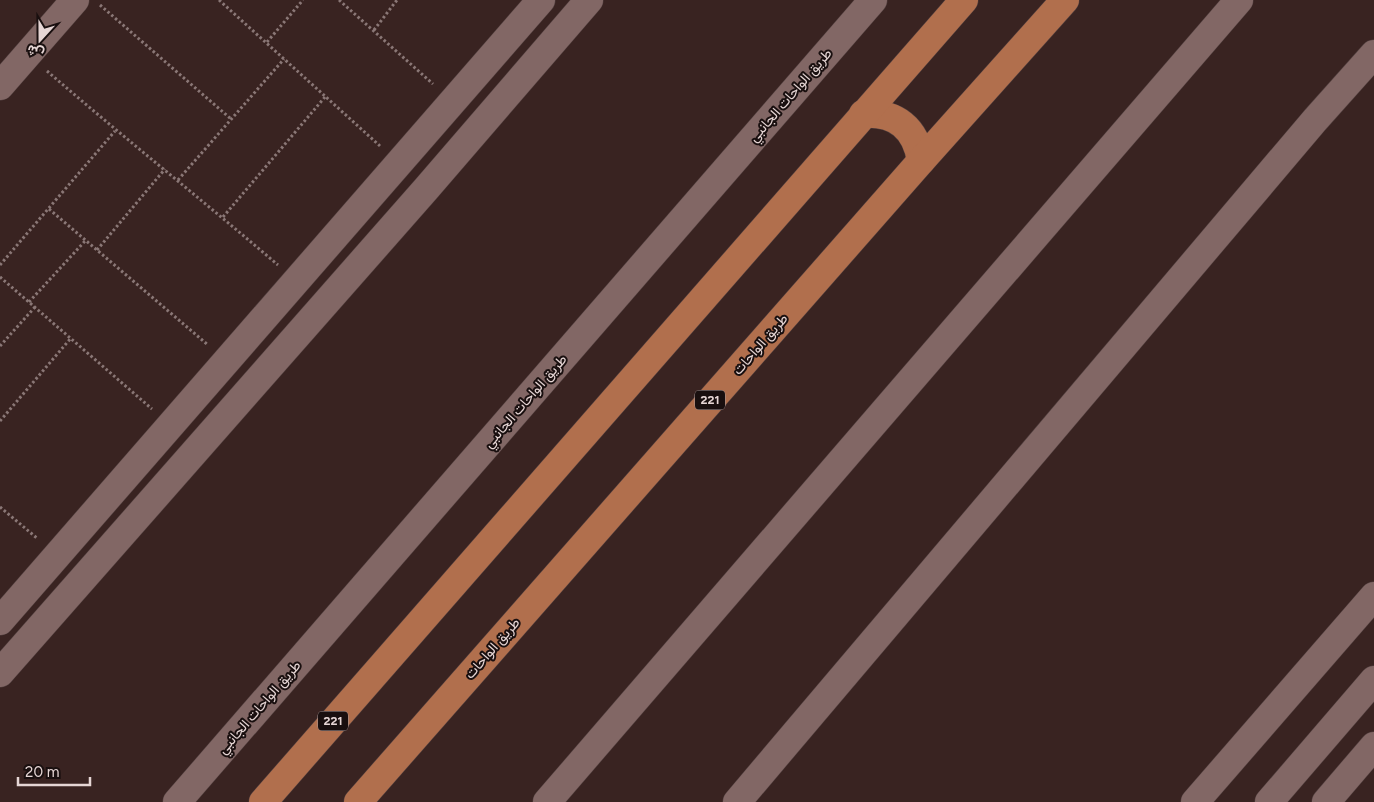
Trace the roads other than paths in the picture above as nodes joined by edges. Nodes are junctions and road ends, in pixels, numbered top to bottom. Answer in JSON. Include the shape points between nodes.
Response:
{"nodes":[{"id":1,"x":75,"y":0,"type":"edge"},
{"id":2,"x":541,"y":0,"type":"edge"},
{"id":3,"x":589,"y":0,"type":"edge"},
{"id":4,"x":872,"y":0,"type":"edge"},
{"id":5,"x":964,"y":0,"type":"edge"},
{"id":6,"x":1065,"y":0,"type":"edge"},
{"id":7,"x":1239,"y":0,"type":"edge"},
{"id":8,"x":1374,"y":54,"type":"edge"},
{"id":9,"x":0,"y":86,"type":"edge"},
{"id":10,"x":863,"y":114,"type":"junction"},
{"id":11,"x":921,"y":161,"type":"junction"},
{"id":12,"x":399,"y":162,"type":"junction"},
{"id":13,"x":426,"y":189,"type":"junction"},
{"id":14,"x":58,"y":555,"type":"junction"},
{"id":15,"x":84,"y":576,"type":"junction"},
{"id":16,"x":1374,"y":596,"type":"edge"},
{"id":17,"x":0,"y":622,"type":"edge"},
{"id":18,"x":0,"y":673,"type":"edge"},
{"id":19,"x":1374,"y":680,"type":"edge"},
{"id":20,"x":1374,"y":746,"type":"edge"},
{"id":21,"x":177,"y":802,"type":"edge"},
{"id":22,"x":263,"y":802,"type":"edge"},
{"id":23,"x":358,"y":802,"type":"edge"},
{"id":24,"x":546,"y":802,"type":"edge"},
{"id":25,"x":736,"y":802,"type":"edge"},
{"id":26,"x":1195,"y":802,"type":"edge"},
{"id":27,"x":1269,"y":802,"type":"edge"},
{"id":28,"x":1326,"y":802,"type":"edge"}],
"edges":[{"from":1,"to":9,"type":"street"},
{"from":2,"to":12,"type":"street"},
{"from":3,"to":13,"type":"street"},
{"from":4,"to":21,"type":"street","name":"طريق الواحات الجانبي"},
{"from":5,"to":10,"type":"highway","number":"221"},
{"from":6,"to":11,"type":"highway","name":"طريق الواحات","number":"221"},
{"from":7,"to":24,"type":"street"},
{"from":8,"to":25,"type":"street"},
{"from":10,"to":11,"type":"highway","via":[[887,116],[903,124],[915,137]]},
{"from":10,"to":22,"type":"highway","number":"221"},
{"from":11,"to":23,"type":"highway","name":"طريق الواحات","number":"221"},
{"from":12,"to":13,"type":"street"},
{"from":12,"to":14,"type":"street"},
{"from":13,"to":15,"type":"street"},
{"from":14,"to":15,"type":"street"},
{"from":14,"to":17,"type":"street"},
{"from":15,"to":18,"type":"street"},
{"from":16,"to":26,"type":"street"},
{"from":19,"to":27,"type":"street"},
{"from":20,"to":28,"type":"street"}]}
